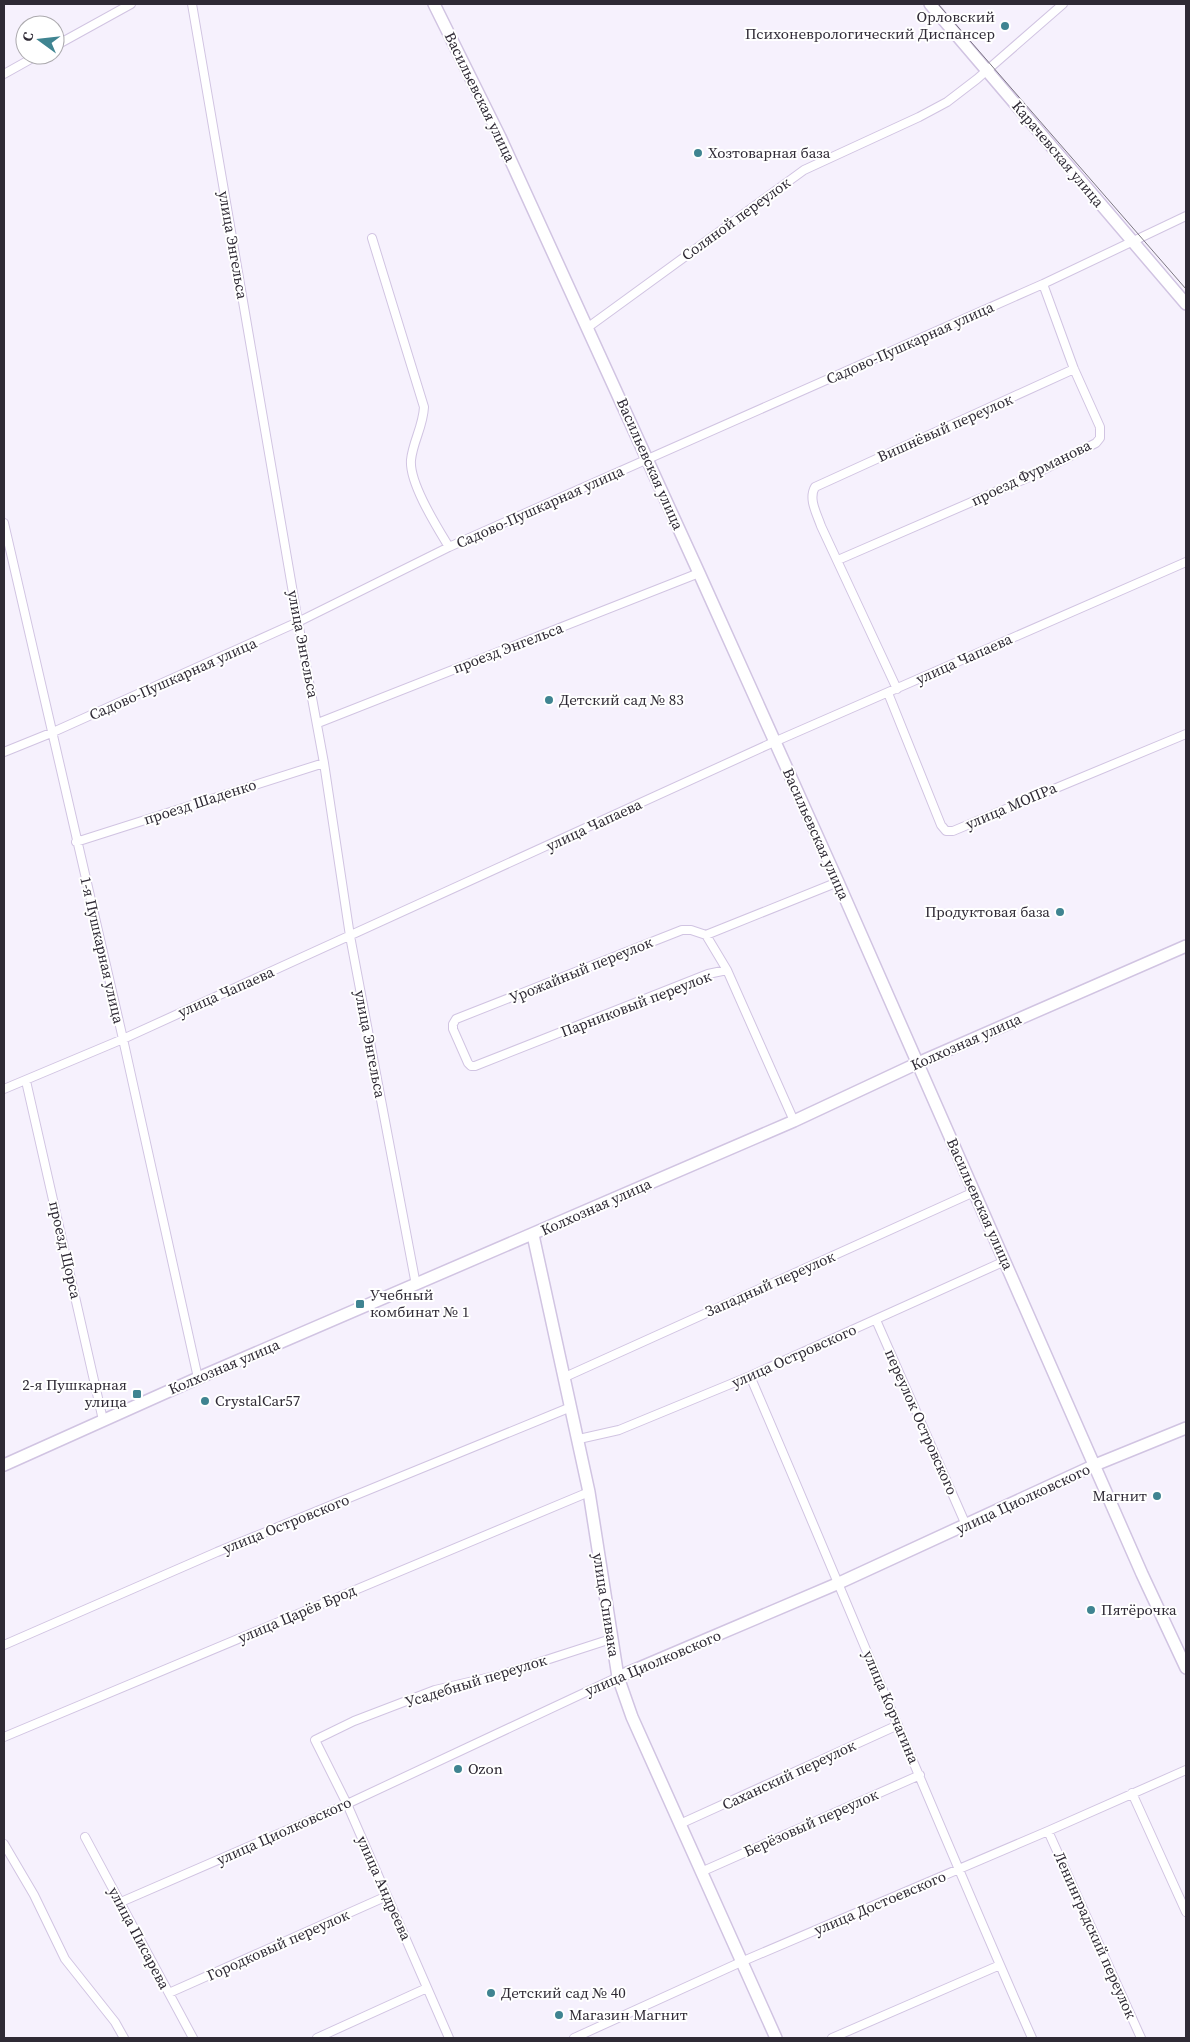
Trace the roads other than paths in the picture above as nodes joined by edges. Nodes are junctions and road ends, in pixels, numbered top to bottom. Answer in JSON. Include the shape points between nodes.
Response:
{"nodes":[{"id":1,"x":132,"y":4,"type":"edge"},
{"id":2,"x":192,"y":4,"type":"edge"},
{"id":3,"x":434,"y":4,"type":"edge"},
{"id":4,"x":930,"y":4,"type":"edge"},
{"id":5,"x":1063,"y":4,"type":"edge"},
{"id":6,"x":65,"y":41,"type":"edge"},
{"id":7,"x":20,"y":65,"type":"edge"},
{"id":8,"x":988,"y":70,"type":"junction"},
{"id":9,"x":4,"y":74,"type":"edge"},
{"id":10,"x":1186,"y":216,"type":"edge"},
{"id":11,"x":372,"y":238,"type":"dead end"},
{"id":12,"x":1133,"y":242,"type":"junction"},
{"id":13,"x":1043,"y":284,"type":"junction"},
{"id":14,"x":1186,"y":304,"type":"edge"},
{"id":15,"x":587,"y":328,"type":"junction"},
{"id":16,"x":1074,"y":369,"type":"junction"},
{"id":17,"x":647,"y":460,"type":"junction"},
{"id":18,"x":4,"y":523,"type":"edge"},
{"id":19,"x":449,"y":547,"type":"junction"},
{"id":20,"x":838,"y":560,"type":"junction"},
{"id":21,"x":1186,"y":562,"type":"edge"},
{"id":22,"x":699,"y":573,"type":"junction"},
{"id":23,"x":298,"y":622,"type":"junction"},
{"id":24,"x":897,"y":689,"type":"junction"},
{"id":25,"x":888,"y":693,"type":"junction"},
{"id":26,"x":318,"y":723,"type":"junction"},
{"id":27,"x":51,"y":733,"type":"junction"},
{"id":28,"x":1186,"y":734,"type":"edge"},
{"id":29,"x":774,"y":742,"type":"junction"},
{"id":30,"x":4,"y":752,"type":"edge"},
{"id":31,"x":324,"y":763,"type":"junction"},
{"id":32,"x":76,"y":842,"type":"junction"},
{"id":33,"x":838,"y":882,"type":"junction"},
{"id":34,"x":706,"y":935,"type":"junction"},
{"id":35,"x":350,"y":936,"type":"junction"},
{"id":36,"x":1186,"y":946,"type":"edge"},
{"id":37,"x":727,"y":970,"type":"junction"},
{"id":38,"x":123,"y":1039,"type":"junction"},
{"id":39,"x":918,"y":1063,"type":"junction"},
{"id":40,"x":476,"y":1066,"type":"joint"},
{"id":41,"x":26,"y":1081,"type":"junction"},
{"id":42,"x":4,"y":1089,"type":"edge"},
{"id":43,"x":794,"y":1121,"type":"junction"},
{"id":44,"x":974,"y":1192,"type":"junction"},
{"id":45,"x":533,"y":1235,"type":"junction"},
{"id":46,"x":1006,"y":1261,"type":"junction"},
{"id":47,"x":416,"y":1284,"type":"junction"},
{"id":48,"x":876,"y":1320,"type":"junction"},
{"id":49,"x":750,"y":1376,"type":"junction"},
{"id":50,"x":566,"y":1377,"type":"junction"},
{"id":51,"x":198,"y":1378,"type":"junction"},
{"id":52,"x":571,"y":1407,"type":"junction"},
{"id":53,"x":103,"y":1420,"type":"junction"},
{"id":54,"x":1186,"y":1428,"type":"edge"},
{"id":55,"x":579,"y":1439,"type":"junction"},
{"id":56,"x":4,"y":1465,"type":"edge"},
{"id":57,"x":1095,"y":1465,"type":"junction"},
{"id":58,"x":589,"y":1492,"type":"junction"},
{"id":59,"x":966,"y":1525,"type":"junction"},
{"id":60,"x":839,"y":1583,"type":"junction"},
{"id":61,"x":611,"y":1639,"type":"junction"},
{"id":62,"x":4,"y":1645,"type":"edge"},
{"id":63,"x":1186,"y":1668,"type":"edge"},
{"id":64,"x":618,"y":1677,"type":"junction"},
{"id":65,"x":898,"y":1725,"type":"junction"},
{"id":66,"x":4,"y":1737,"type":"edge"},
{"id":67,"x":315,"y":1740,"type":"joint"},
{"id":68,"x":1186,"y":1770,"type":"edge"},
{"id":69,"x":920,"y":1775,"type":"junction"},
{"id":70,"x":1132,"y":1793,"type":"junction"},
{"id":71,"x":347,"y":1804,"type":"junction"},
{"id":72,"x":680,"y":1824,"type":"junction"},
{"id":73,"x":1048,"y":1831,"type":"junction"},
{"id":74,"x":85,"y":1837,"type":"dead end"},
{"id":75,"x":4,"y":1844,"type":"edge"},
{"id":76,"x":958,"y":1870,"type":"junction"},
{"id":77,"x":701,"y":1872,"type":"junction"},
{"id":78,"x":387,"y":1896,"type":"junction"},
{"id":79,"x":121,"y":1902,"type":"junction"},
{"id":80,"x":1186,"y":1912,"type":"edge"},
{"id":81,"x":741,"y":1962,"type":"junction"},
{"id":82,"x":1000,"y":1965,"type":"junction"},
{"id":83,"x":427,"y":1988,"type":"junction"},
{"id":84,"x":169,"y":1993,"type":"junction"},
{"id":85,"x":124,"y":2038,"type":"edge"},
{"id":86,"x":193,"y":2038,"type":"edge"},
{"id":87,"x":317,"y":2038,"type":"edge"},
{"id":88,"x":449,"y":2038,"type":"edge"},
{"id":89,"x":574,"y":2038,"type":"edge"},
{"id":90,"x":776,"y":2038,"type":"edge"},
{"id":91,"x":832,"y":2038,"type":"edge"},
{"id":92,"x":1032,"y":2038,"type":"edge"},
{"id":93,"x":1141,"y":2038,"type":"edge"}],
"edges":[{"from":1,"to":6,"type":"street"},
{"from":2,"to":23,"type":"street","name":"улица Энгельса"},
{"from":3,"to":15,"type":"main road","name":"Васильевская улица","via":[[504,146]]},
{"from":4,"to":8,"type":"main road","name":"Карачевская улица"},
{"from":5,"to":8,"type":"street","name":"Соляной переулок"},
{"from":7,"to":9,"type":"street"},
{"from":8,"to":12,"type":"main road","name":"Карачевская улица"},
{"from":8,"to":15,"type":"street","name":"Соляной переулок","via":[[947,102],[804,170]]},
{"from":10,"to":12,"type":"street","name":"Садово-Пушкарная улица"},
{"from":11,"to":19,"type":"street","via":[[424,408],[424,420],[411,460],[412,470],[425,506]]},
{"from":12,"to":13,"type":"street","name":"Садово-Пушкарная улица"},
{"from":12,"to":14,"type":"main road","name":"Карачевская улица"},
{"from":13,"to":16,"type":"street","name":"проезд Фурманова"},
{"from":13,"to":17,"type":"street","name":"Садово-Пушкарная улица"},
{"from":15,"to":17,"type":"main road","name":"Васильевская улица"},
{"from":16,"to":20,"type":"street","name":"Вишнёвый переулок","via":[[815,487],[812,499]]},
{"from":16,"to":20,"type":"street","name":"проезд Фурманова","via":[[1100,427],[1100,438],[1096,443],[1027,478]]},
{"from":17,"to":19,"type":"street","name":"Садово-Пушкарная улица"},
{"from":17,"to":22,"type":"main road","name":"Васильевская улица"},
{"from":18,"to":27,"type":"street","name":"1-я Пушкарная улица"},
{"from":19,"to":23,"type":"street","name":"Садово-Пушкарная улица"},
{"from":20,"to":24,"type":"street"},
{"from":21,"to":24,"type":"street","name":"улица Чапаева"},
{"from":22,"to":26,"type":"street","name":"проезд Энгельса"},
{"from":22,"to":29,"type":"main road","name":"Васильевская улица"},
{"from":23,"to":26,"type":"street","name":"улица Энгельса"},
{"from":23,"to":27,"type":"street","name":"Садово-Пушкарная улица"},
{"from":24,"to":25,"type":"street","name":"улица Чапаева"},
{"from":25,"to":28,"type":"street","name":"улица МОПРа","via":[[941,825],[953,831]]},
{"from":25,"to":29,"type":"street","name":"улица Чапаева"},
{"from":26,"to":31,"type":"street","name":"улица Энгельса"},
{"from":27,"to":30,"type":"street","name":"Садово-Пушкарная улица"},
{"from":27,"to":32,"type":"street","name":"1-я Пушкарная улица"},
{"from":29,"to":33,"type":"main road","name":"Васильевская улица"},
{"from":29,"to":35,"type":"street","name":"улица Чапаева"},
{"from":31,"to":32,"type":"street","name":"проезд Шаденко"},
{"from":31,"to":35,"type":"street","name":"улица Энгельса"},
{"from":32,"to":38,"type":"street","name":"1-я Пушкарная улица"},
{"from":33,"to":34,"type":"street"},
{"from":33,"to":39,"type":"main road","name":"Васильевская улица"},
{"from":34,"to":37,"type":"street"},
{"from":34,"to":40,"type":"street","name":"Урожайный переулок","via":[[682,930],[456,1019],[453,1029],[468,1063]]},
{"from":35,"to":38,"type":"street","name":"улица Чапаева"},
{"from":35,"to":47,"type":"street","name":"улица Энгельса"},
{"from":36,"to":39,"type":"main road","name":"Колхозная улица"},
{"from":37,"to":40,"type":"street","name":"Парниковый переулок","via":[[708,974]]},
{"from":37,"to":43,"type":"street","name":"Парниковый переулок"},
{"from":38,"to":41,"type":"street","name":"улица Чапаева"},
{"from":38,"to":51,"type":"street","name":"1-я Пушкарная улица"},
{"from":39,"to":43,"type":"main road","name":"Колхозная улица"},
{"from":39,"to":44,"type":"main road","name":"Васильевская улица"},
{"from":41,"to":42,"type":"street","name":"улица Чапаева"},
{"from":41,"to":53,"type":"street","name":"проезд Щорса"},
{"from":43,"to":45,"type":"main road","name":"Колхозная улица"},
{"from":44,"to":46,"type":"main road","name":"Васильевская улица"},
{"from":44,"to":50,"type":"street","name":"Западный переулок"},
{"from":45,"to":47,"type":"main road","name":"Колхозная улица"},
{"from":45,"to":50,"type":"main road","name":"улица Спивака"},
{"from":46,"to":48,"type":"street","name":"улица Островского"},
{"from":46,"to":57,"type":"main road","name":"Васильевская улица"},
{"from":47,"to":51,"type":"main road","name":"Колхозная улица"},
{"from":48,"to":49,"type":"street","name":"улица Островского"},
{"from":48,"to":59,"type":"street","name":"переулок Островского"},
{"from":49,"to":55,"type":"street","name":"улица Островского","via":[[619,1430]]},
{"from":49,"to":60,"type":"street","name":"улица Корчагина"},
{"from":50,"to":52,"type":"main road","name":"улица Спивака"},
{"from":51,"to":53,"type":"main road","name":"Колхозная улица"},
{"from":52,"to":55,"type":"main road","name":"улица Спивака"},
{"from":52,"to":62,"type":"street","name":"улица Островского","via":[[216,1552]]},
{"from":53,"to":56,"type":"main road","name":"Колхозная улица"},
{"from":54,"to":57,"type":"main road","name":"улица Циолковского"},
{"from":55,"to":58,"type":"main road","name":"улица Спивака"},
{"from":57,"to":59,"type":"main road","name":"улица Циолковского"},
{"from":57,"to":63,"type":"main road","name":"Васильевская улица"},
{"from":58,"to":61,"type":"main road","name":"улица Спивака"},
{"from":58,"to":66,"type":"street","name":"улица Царёв Брод"},
{"from":59,"to":60,"type":"main road","name":"улица Циолковского"},
{"from":60,"to":64,"type":"main road","name":"улица Циолковского"},
{"from":60,"to":65,"type":"street","name":"улица Корчагина"},
{"from":61,"to":64,"type":"main road","name":"улица Спивака"},
{"from":61,"to":67,"type":"street","name":"Усадебный переулок","via":[[502,1674],[435,1690],[354,1721]]},
{"from":64,"to":71,"type":"street","name":"улица Циолковского"},
{"from":64,"to":72,"type":"main road","name":"улица Спивака","via":[[632,1717]]},
{"from":65,"to":69,"type":"street","name":"улица Корчагина"},
{"from":65,"to":72,"type":"street","name":"Саханский переулок"},
{"from":67,"to":71,"type":"street","name":"улица Андреева"},
{"from":68,"to":70,"type":"street","name":"улица Достоевского"},
{"from":69,"to":76,"type":"street","name":"улица Корчагина"},
{"from":69,"to":77,"type":"street","name":"Берёзовый переулок"},
{"from":70,"to":73,"type":"street","name":"улица Достоевского"},
{"from":70,"to":80,"type":"street"},
{"from":71,"to":78,"type":"street","name":"улица Андреева"},
{"from":71,"to":79,"type":"street","name":"улица Циолковского"},
{"from":72,"to":77,"type":"main road","name":"улица Спивака"},
{"from":73,"to":76,"type":"street","name":"улица Достоевского"},
{"from":73,"to":93,"type":"street","name":"Ленинградский переулок"},
{"from":74,"to":79,"type":"street","name":"улица Писарева"},
{"from":75,"to":85,"type":"street","via":[[66,1959],[116,2022]]},
{"from":76,"to":81,"type":"street","name":"улица Достоевского"},
{"from":76,"to":82,"type":"street","name":"улица Корчагина"},
{"from":77,"to":81,"type":"main road","name":"улица Спивака"},
{"from":78,"to":83,"type":"street","name":"улица Андреева"},
{"from":78,"to":84,"type":"street","name":"Городковый переулок"},
{"from":79,"to":84,"type":"street","name":"улица Писарева"},
{"from":81,"to":89,"type":"street","name":"улица Достоевского"},
{"from":81,"to":90,"type":"main road","name":"улица Спивака"},
{"from":82,"to":91,"type":"street"},
{"from":82,"to":92,"type":"street","name":"улица Корчагина"},
{"from":83,"to":87,"type":"street"},
{"from":83,"to":88,"type":"street","name":"улица Андреева"},
{"from":84,"to":86,"type":"street","name":"улица Писарева"}]}
